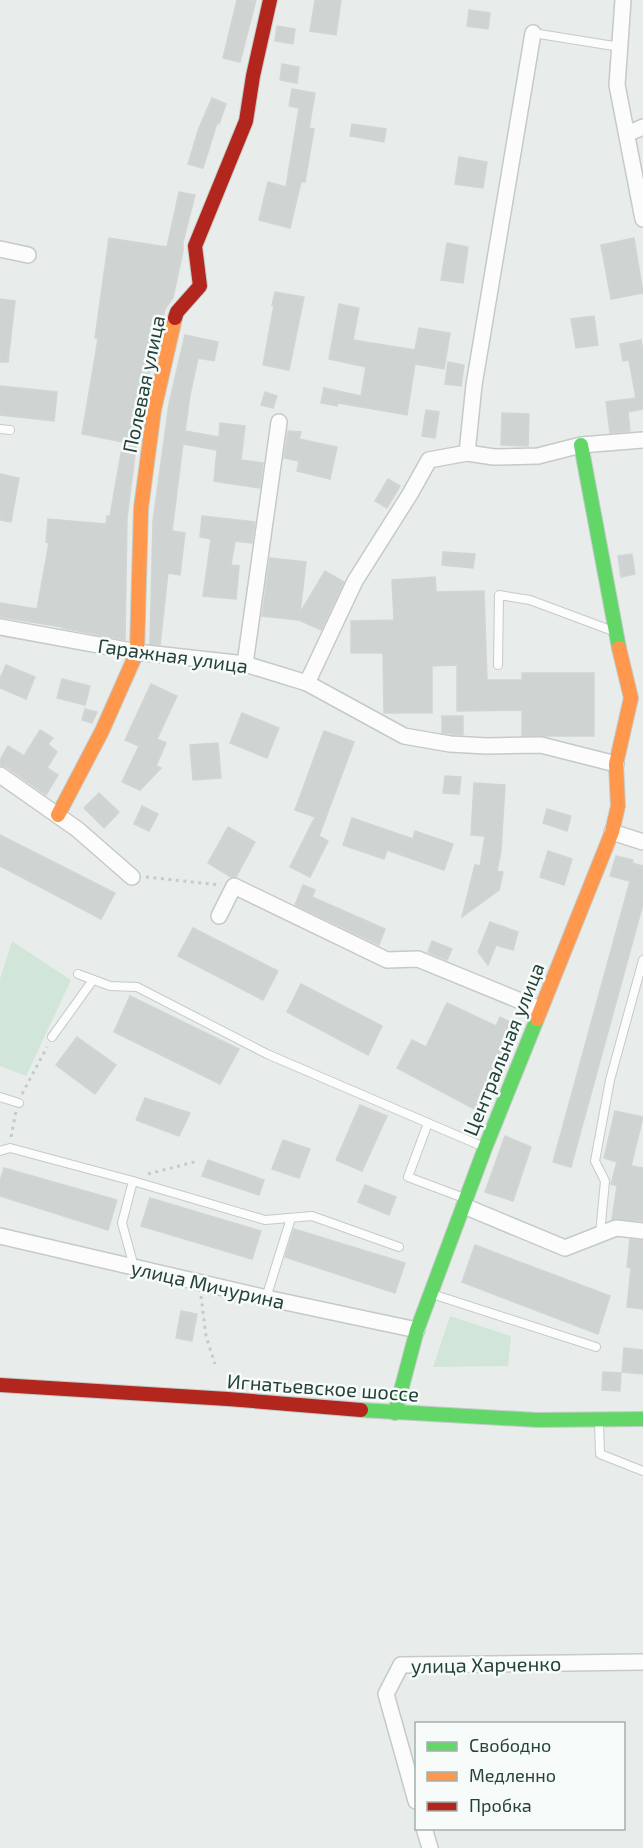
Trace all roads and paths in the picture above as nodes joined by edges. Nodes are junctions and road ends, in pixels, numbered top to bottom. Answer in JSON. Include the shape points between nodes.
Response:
{"nodes":[{"id":1,"x":270,"y":0,"type":"edge"},
{"id":2,"x":623,"y":0,"type":"edge"},
{"id":3,"x":533,"y":33,"type":"joint"},
{"id":4,"x":620,"y":47,"type":"junction"},
{"id":5,"x":643,"y":127,"type":"edge"},
{"id":6,"x":627,"y":134,"type":"junction"},
{"id":7,"x":643,"y":219,"type":"edge"},
{"id":8,"x":0,"y":249,"type":"edge"},
{"id":9,"x":28,"y":255,"type":"dead end"},
{"id":10,"x":279,"y":423,"type":"dead end"},
{"id":11,"x":0,"y":429,"type":"edge"},
{"id":12,"x":10,"y":430,"type":"dead end"},
{"id":13,"x":643,"y":440,"type":"edge"},
{"id":14,"x":581,"y":445,"type":"junction"},
{"id":15,"x":467,"y":453,"type":"junction"},
{"id":16,"x":0,"y":627,"type":"edge"},
{"id":17,"x":615,"y":631,"type":"junction"},
{"id":18,"x":137,"y":652,"type":"junction"},
{"id":19,"x":245,"y":664,"type":"junction"},
{"id":20,"x":498,"y":665,"type":"dead end"},
{"id":21,"x":307,"y":683,"type":"junction"},
{"id":22,"x":637,"y":696,"type":"edge"},
{"id":23,"x":616,"y":764,"type":"junction"},
{"id":24,"x":0,"y":775,"type":"edge"},
{"id":25,"x":58,"y":815,"type":"junction"},
{"id":26,"x":612,"y":832,"type":"junction"},
{"id":27,"x":643,"y":842,"type":"edge"},
{"id":28,"x":132,"y":877,"type":"joint"},
{"id":29,"x":234,"y":886,"type":"junction"},
{"id":30,"x":219,"y":916,"type":"dead end"},
{"id":31,"x":643,"y":960,"type":"edge"},
{"id":32,"x":78,"y":974,"type":"dead end"},
{"id":33,"x":93,"y":980,"type":"junction"},
{"id":34,"x":540,"y":1009,"type":"junction"},
{"id":35,"x":52,"y":1037,"type":"joint"},
{"id":36,"x":0,"y":1097,"type":"edge"},
{"id":37,"x":19,"y":1103,"type":"junction"},
{"id":38,"x":428,"y":1123,"type":"junction"},
{"id":39,"x":10,"y":1148,"type":"junction"},
{"id":40,"x":485,"y":1148,"type":"junction"},
{"id":41,"x":0,"y":1151,"type":"edge"},
{"id":42,"x":198,"y":1161,"type":"dead end"},
{"id":43,"x":133,"y":1181,"type":"junction"},
{"id":44,"x":465,"y":1203,"type":"junction"},
{"id":45,"x":291,"y":1218,"type":"junction"},
{"id":46,"x":643,"y":1231,"type":"edge"},
{"id":47,"x":2,"y":1233,"type":"edge"},
{"id":48,"x":600,"y":1234,"type":"junction"},
{"id":49,"x":399,"y":1247,"type":"dead end"},
{"id":50,"x":134,"y":1267,"type":"junction"},
{"id":51,"x":200,"y":1282,"type":"junction"},
{"id":52,"x":430,"y":1294,"type":"junction"},
{"id":53,"x":266,"y":1298,"type":"junction"},
{"id":54,"x":417,"y":1330,"type":"junction"},
{"id":55,"x":597,"y":1347,"type":"dead end"},
{"id":56,"x":215,"y":1364,"type":"dead end"},
{"id":57,"x":0,"y":1385,"type":"edge"},
{"id":58,"x":395,"y":1413,"type":"junction"},
{"id":59,"x":599,"y":1419,"type":"junction"},
{"id":60,"x":643,"y":1419,"type":"edge"},
{"id":61,"x":643,"y":1471,"type":"edge"},
{"id":62,"x":643,"y":1662,"type":"edge"},
{"id":63,"x":415,"y":1794,"type":"edge"},
{"id":64,"x":425,"y":1830,"type":"edge"},
{"id":65,"x":430,"y":1848,"type":"edge"}],
"edges":[{"from":1,"to":18,"type":"street","name":"Полевая улица","via":[[246,120],[195,246],[200,286],[177,312],[154,410],[141,508]]},
{"from":2,"to":4,"type":"street"},
{"from":3,"to":4,"type":"lane"},
{"from":3,"to":15,"type":"street","via":[[474,385]]},
{"from":4,"to":6,"type":"street","via":[[617,85]]},
{"from":5,"to":6,"type":"street"},
{"from":6,"to":7,"type":"street"},
{"from":8,"to":9,"type":"street"},
{"from":10,"to":19,"type":"street"},
{"from":11,"to":12,"type":"lane"},
{"from":13,"to":14,"type":"street"},
{"from":14,"to":15,"type":"street","via":[[538,456]]},
{"from":14,"to":17,"type":"street"},
{"from":15,"to":21,"type":"street","via":[[429,460],[355,581]]},
{"from":16,"to":18,"type":"street","name":"Гаражная улица"},
{"from":17,"to":20,"type":"lane","via":[[530,600],[499,595]]},
{"from":17,"to":22,"type":"street"},
{"from":18,"to":19,"type":"street","name":"Гаражная улица"},
{"from":18,"to":25,"type":"street"},
{"from":19,"to":21,"type":"street","name":"Гаражная улица"},
{"from":21,"to":23,"type":"street","name":"Гаражная улица","via":[[404,736],[459,745],[541,745]]},
{"from":22,"to":23,"type":"street","name":"Центральная улица"},
{"from":23,"to":26,"type":"street","name":"Центральная улица","via":[[618,806]]},
{"from":24,"to":25,"type":"street"},
{"from":25,"to":28,"type":"street"},
{"from":26,"to":27,"type":"street"},
{"from":26,"to":34,"type":"street","name":"Центральная улица"},
{"from":28,"to":29,"type":"path"},
{"from":29,"to":30,"type":"street"},
{"from":29,"to":34,"type":"street","via":[[387,960],[418,959]]},
{"from":31,"to":48,"type":"lane","via":[[610,1080],[595,1161],[605,1181]]},
{"from":32,"to":33,"type":"lane"},
{"from":33,"to":35,"type":"lane"},
{"from":33,"to":38,"type":"lane","via":[[110,986],[137,987],[267,1054]]},
{"from":34,"to":40,"type":"street","name":"Центральная улица"},
{"from":35,"to":37,"type":"path"},
{"from":36,"to":37,"type":"lane"},
{"from":37,"to":39,"type":"path","via":[[11,1127]]},
{"from":38,"to":40,"type":"lane"},
{"from":38,"to":44,"type":"lane","via":[[408,1177]]},
{"from":39,"to":41,"type":"lane"},
{"from":39,"to":43,"type":"lane"},
{"from":40,"to":44,"type":"street","name":"Центральная улица"},
{"from":42,"to":43,"type":"path","via":[[152,1172]]},
{"from":43,"to":45,"type":"lane","via":[[265,1220]]},
{"from":43,"to":50,"type":"lane","via":[[122,1223]]},
{"from":44,"to":48,"type":"street","via":[[565,1248]]},
{"from":44,"to":52,"type":"street","name":"Центральная улица"},
{"from":45,"to":49,"type":"lane","via":[[312,1216]]},
{"from":45,"to":53,"type":"lane"},
{"from":46,"to":48,"type":"street","via":[[616,1228]]},
{"from":47,"to":50,"type":"street","name":"улица Мичурина"},
{"from":50,"to":51,"type":"street","name":"улица Мичурина"},
{"from":51,"to":53,"type":"street","name":"улица Мичурина"},
{"from":51,"to":56,"type":"path","via":[[206,1336]]},
{"from":52,"to":54,"type":"street","name":"Центральная улица"},
{"from":52,"to":55,"type":"lane"},
{"from":53,"to":54,"type":"street","name":"улица Мичурина"},
{"from":54,"to":58,"type":"street","name":"Центральная улица"},
{"from":57,"to":58,"type":"street","name":"Игнатьевское шоссе"},
{"from":58,"to":59,"type":"street","name":"Игнатьевское шоссе"},
{"from":59,"to":60,"type":"street","name":"Игнатьевское шоссе"},
{"from":59,"to":61,"type":"lane","via":[[600,1455]]},
{"from":62,"to":63,"type":"street","name":"улица Харченко","via":[[401,1665],[386,1694]]},
{"from":64,"to":65,"type":"street"}]}
